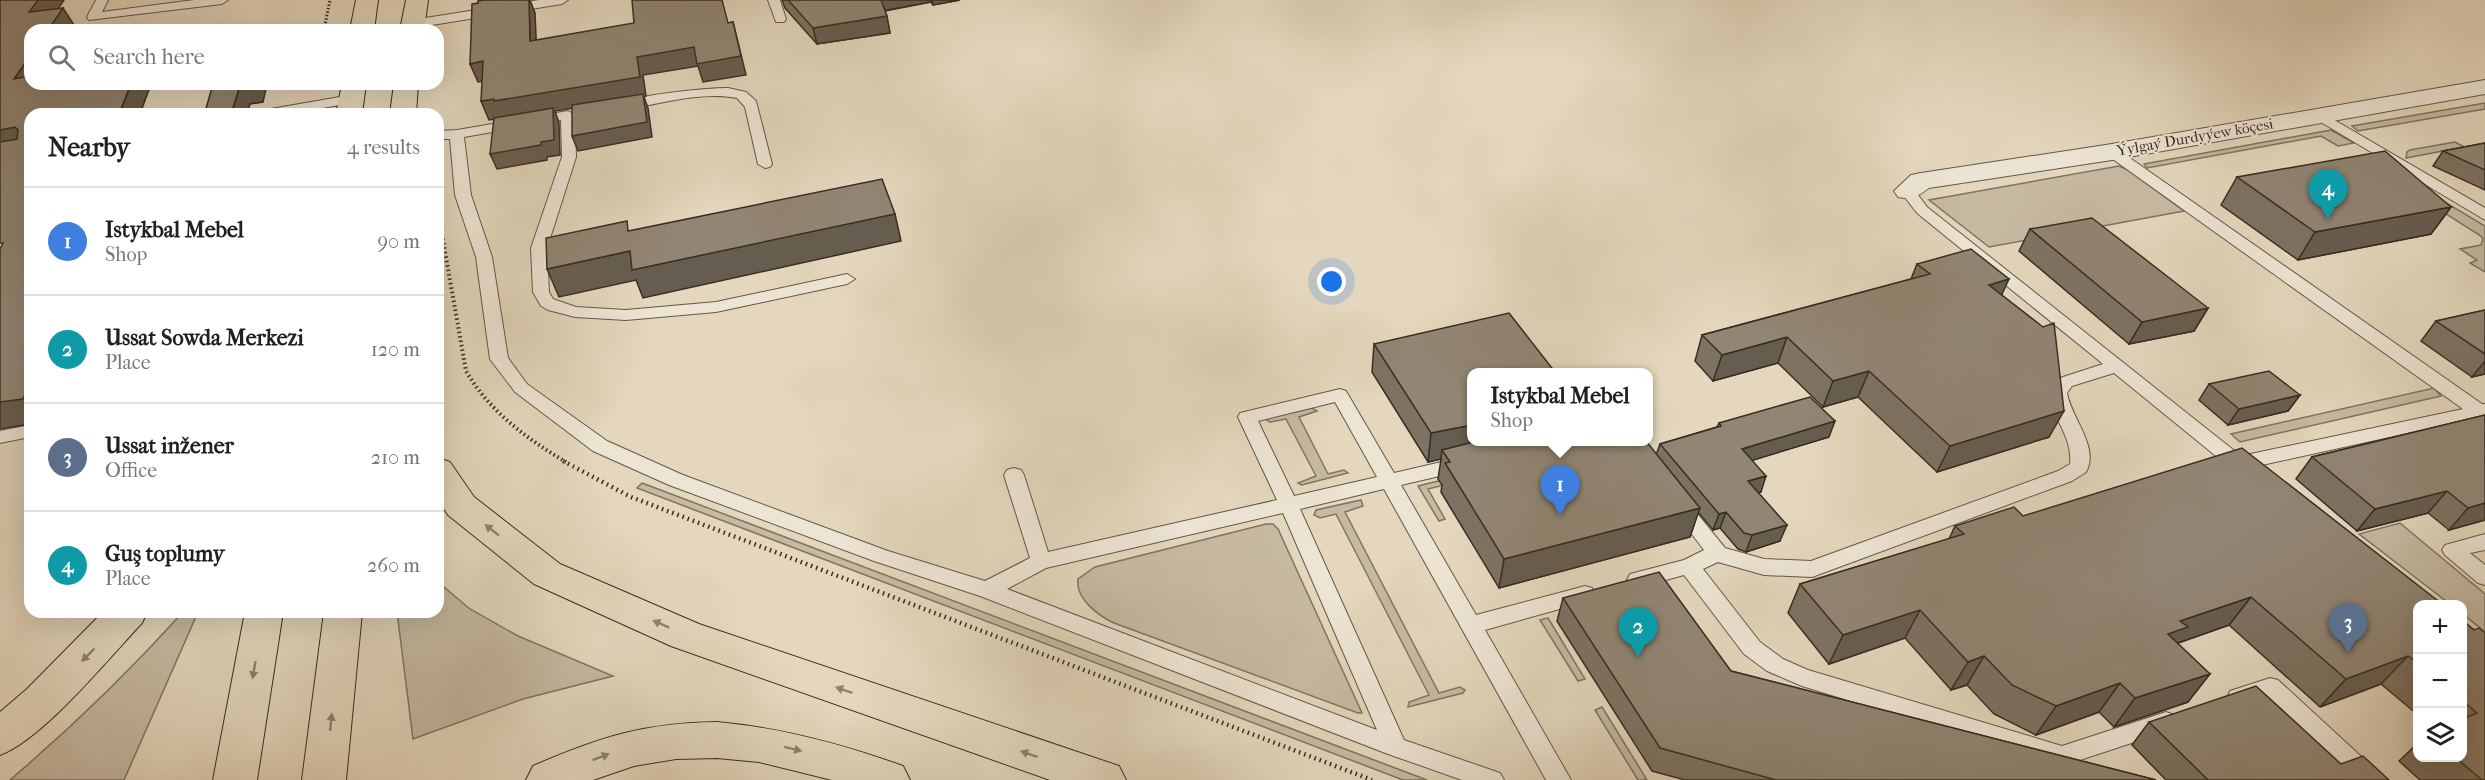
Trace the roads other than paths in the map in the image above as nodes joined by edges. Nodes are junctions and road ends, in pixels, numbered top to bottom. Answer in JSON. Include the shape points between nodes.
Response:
{"nodes":[{"id":1,"x":102,"y":0,"type":"edge"},
{"id":2,"x":222,"y":0,"type":"edge"},
{"id":3,"x":367,"y":0,"type":"edge"},
{"id":4,"x":417,"y":0,"type":"edge"},
{"id":5,"x":562,"y":0,"type":"edge"},
{"id":6,"x":774,"y":0,"type":"edge"},
{"id":7,"x":780,"y":19,"type":"dead end"},
{"id":8,"x":363,"y":24,"type":"edge"},
{"id":9,"x":413,"y":24,"type":"edge"},
{"id":10,"x":429,"y":24,"type":"edge"},
{"id":11,"x":2485,"y":87,"type":"edge"},
{"id":12,"x":405,"y":90,"type":"edge"},
{"id":13,"x":351,"y":99,"type":"edge"},
{"id":14,"x":299,"y":108,"type":"edge"},
{"id":15,"x":404,"y":108,"type":"edge"},
{"id":16,"x":603,"y":110,"type":"edge"},
{"id":17,"x":2319,"y":115,"type":"junction"},
{"id":18,"x":447,"y":135,"type":"edge"},
{"id":19,"x":2112,"y":152,"type":"junction"},
{"id":20,"x":765,"y":164,"type":"dead end"},
{"id":21,"x":1908,"y":191,"type":"joint"},
{"id":22,"x":2485,"y":215,"type":"edge"},
{"id":23,"x":847,"y":279,"type":"dead end"},
{"id":24,"x":2117,"y":366,"type":"junction"},
{"id":25,"x":2482,"y":410,"type":"edge"},
{"id":26,"x":24,"y":432,"type":"edge"},
{"id":27,"x":0,"y":437,"type":"edge"},
{"id":28,"x":1478,"y":460,"type":"edge"},
{"id":29,"x":2239,"y":464,"type":"junction"},
{"id":30,"x":1014,"y":475,"type":"dead end"},
{"id":31,"x":2257,"y":478,"type":"edge"},
{"id":32,"x":444,"y":480,"type":"edge"},
{"id":33,"x":1389,"y":481,"type":"junction"},
{"id":34,"x":1669,"y":493,"type":"edge"},
{"id":35,"x":1289,"y":505,"type":"junction"},
{"id":36,"x":2485,"y":542,"type":"edge"},
{"id":37,"x":1718,"y":553,"type":"junction"},
{"id":38,"x":1041,"y":561,"type":"junction"},
{"id":39,"x":1689,"y":566,"type":"junction"},
{"id":40,"x":2485,"y":577,"type":"edge"},
{"id":41,"x":987,"y":590,"type":"junction"},
{"id":42,"x":122,"y":618,"type":"edge"},
{"id":43,"x":263,"y":618,"type":"edge"},
{"id":44,"x":342,"y":618,"type":"edge"},
{"id":45,"x":1470,"y":625,"type":"junction"},
{"id":46,"x":2215,"y":705,"type":"edge"},
{"id":47,"x":2182,"y":716,"type":"edge"},
{"id":48,"x":0,"y":737,"type":"edge"},
{"id":49,"x":1396,"y":747,"type":"junction"},
{"id":50,"x":235,"y":780,"type":"edge"},
{"id":51,"x":324,"y":780,"type":"edge"},
{"id":52,"x":548,"y":780,"type":"edge"},
{"id":53,"x":888,"y":780,"type":"edge"},
{"id":54,"x":1104,"y":780,"type":"edge"},
{"id":55,"x":1492,"y":780,"type":"edge"},
{"id":56,"x":1559,"y":780,"type":"edge"},
{"id":57,"x":2371,"y":780,"type":"edge"}],
"edges":[{"from":1,"to":2,"type":"lane","via":[[93,17]]},
{"from":3,"to":8,"type":"main road"},
{"from":4,"to":9,"type":"main road"},
{"from":5,"to":10,"type":"lane"},
{"from":6,"to":7,"type":"lane"},
{"from":11,"to":17,"type":"street","name":"Ýylgaý Durdyýew köçesi"},
{"from":12,"to":15,"type":"main road"},
{"from":13,"to":14,"type":"lane"},
{"from":16,"to":20,"type":"lane","via":[[721,90],[740,93],[749,100]]},
{"from":17,"to":19,"type":"street","name":"Ýylgaý Durdyýew köçesi"},
{"from":17,"to":22,"type":"lane"},
{"from":18,"to":23,"type":"lane","via":[[574,114],[569,157],[539,248],[541,292],[554,306],[575,312],[626,315],[716,307]]},
{"from":18,"to":41,"type":"lane","via":[[484,256],[499,359],[521,388],[600,446],[676,480],[881,556]]},
{"from":19,"to":21,"type":"street","name":"Ýylgaý Durdyýew köçesi","via":[[1921,181]]},
{"from":19,"to":25,"type":"lane"},
{"from":21,"to":24,"type":"lane","via":[[1922,210]]},
{"from":24,"to":29,"type":"lane"},
{"from":24,"to":37,"type":"lane","via":[[2066,382],[2058,392],[2058,402],[2081,447],[2079,467],[2065,476],[1812,569],[1743,565]]},
{"from":25,"to":29,"type":"lane"},
{"from":26,"to":27,"type":"lane"},
{"from":28,"to":33,"type":"lane"},
{"from":29,"to":31,"type":"lane"},
{"from":30,"to":38,"type":"lane"},
{"from":54,"to":32,"type":"main road","one_way":true,"via":[[685,635],[547,574],[461,506]]},
{"from":33,"to":35,"type":"lane"},
{"from":33,"to":35,"type":"lane","via":[[1340,395],[1247,417]]},
{"from":33,"to":45,"type":"lane"},
{"from":34,"to":37,"type":"lane"},
{"from":35,"to":38,"type":"lane"},
{"from":35,"to":49,"type":"lane"},
{"from":36,"to":40,"type":"lane","via":[[2452,550]]},
{"from":37,"to":39,"type":"lane"},
{"from":38,"to":41,"type":"lane"},
{"from":39,"to":45,"type":"lane"},
{"from":39,"to":47,"type":"lane","via":[[1752,648],[1775,665],[1802,677],[2051,753],[2062,756]]},
{"from":41,"to":49,"type":"lane"},
{"from":42,"to":48,"type":"main road","one_way":true,"via":[[42,701]]},
{"from":43,"to":50,"type":"main road","one_way":true},
{"from":51,"to":44,"type":"main road","one_way":true},
{"from":45,"to":56,"type":"lane"},
{"from":46,"to":57,"type":"lane","via":[[2270,687]]},
{"from":49,"to":55,"type":"lane"},
{"from":52,"to":53,"type":"main road","one_way":true,"via":[[616,751],[683,740],[780,746]]}]}
